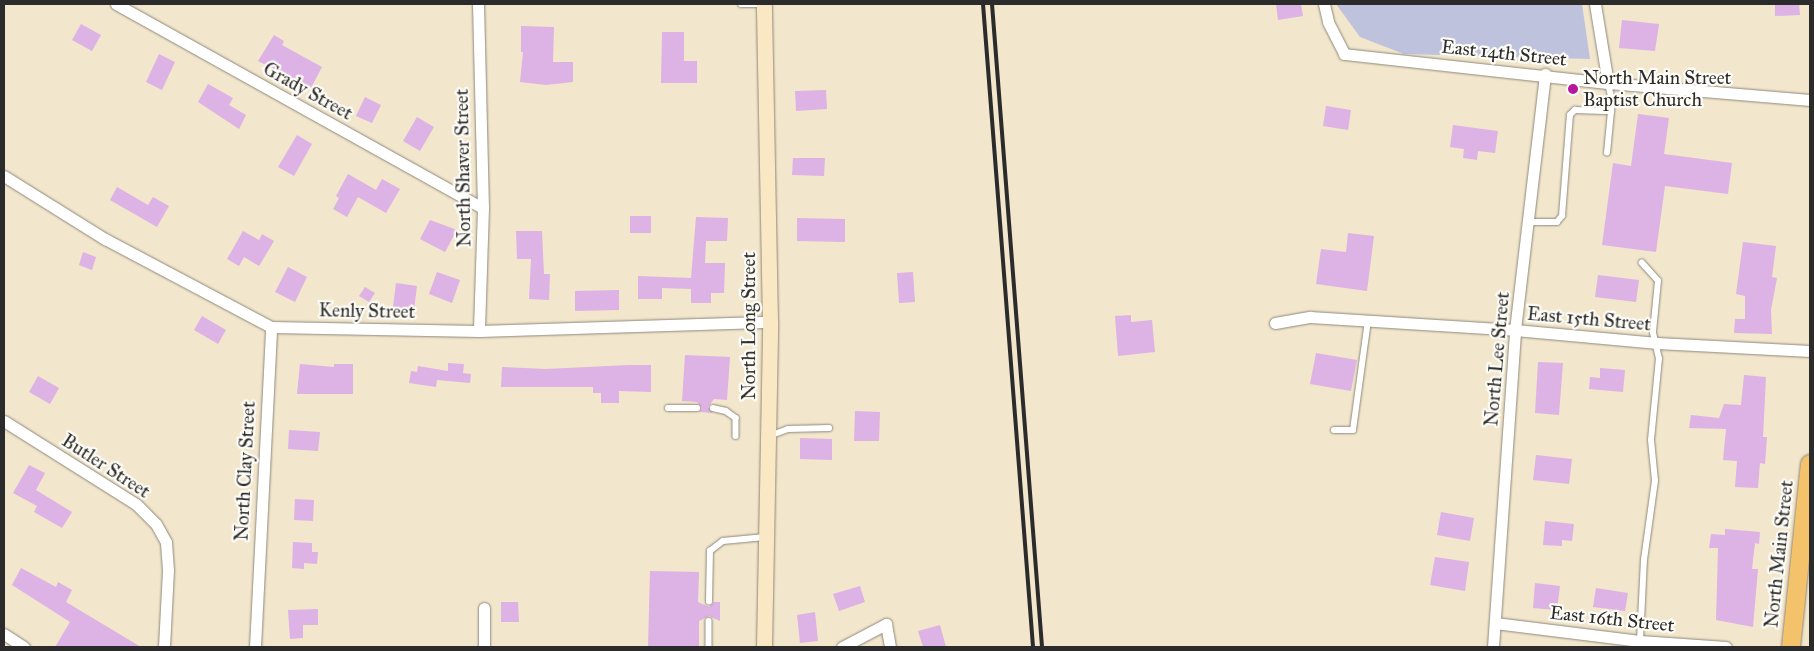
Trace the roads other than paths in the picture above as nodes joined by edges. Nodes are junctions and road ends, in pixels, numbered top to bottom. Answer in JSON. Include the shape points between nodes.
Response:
{"nodes":[{"id":1,"x":116,"y":4,"type":"edge"},
{"id":2,"x":478,"y":4,"type":"edge"},
{"id":3,"x":740,"y":4,"type":"edge"},
{"id":4,"x":762,"y":4,"type":"edge"},
{"id":5,"x":1324,"y":4,"type":"edge"},
{"id":6,"x":1596,"y":4,"type":"edge"},
{"id":7,"x":1545,"y":74,"type":"junction"},
{"id":8,"x":1608,"y":83,"type":"junction"},
{"id":9,"x":1810,"y":100,"type":"edge"},
{"id":10,"x":1611,"y":111,"type":"junction"},
{"id":11,"x":1606,"y":154,"type":"dead end"},
{"id":12,"x":4,"y":176,"type":"edge"},
{"id":13,"x":483,"y":208,"type":"junction"},
{"id":14,"x":1528,"y":222,"type":"junction"},
{"id":15,"x":1642,"y":263,"type":"dead end"},
{"id":16,"x":1368,"y":320,"type":"junction"},
{"id":17,"x":770,"y":322,"type":"junction"},
{"id":18,"x":1275,"y":323,"type":"dead end"},
{"id":19,"x":271,"y":327,"type":"junction"},
{"id":20,"x":1515,"y":330,"type":"junction"},
{"id":21,"x":479,"y":331,"type":"junction"},
{"id":22,"x":1657,"y":343,"type":"junction"},
{"id":23,"x":1810,"y":351,"type":"edge"},
{"id":24,"x":668,"y":408,"type":"dead end"},
{"id":25,"x":697,"y":408,"type":"dead end"},
{"id":26,"x":713,"y":408,"type":"dead end"},
{"id":27,"x":4,"y":421,"type":"edge"},
{"id":28,"x":829,"y":428,"type":"dead end"},
{"id":29,"x":1334,"y":430,"type":"dead end"},
{"id":30,"x":736,"y":436,"type":"dead end"},
{"id":31,"x":768,"y":436,"type":"junction"},
{"id":32,"x":1810,"y":464,"type":"edge"},
{"id":33,"x":767,"y":537,"type":"junction"},
{"id":34,"x":709,"y":602,"type":"dead end"},
{"id":35,"x":484,"y":608,"type":"dead end"},
{"id":36,"x":709,"y":621,"type":"dead end"},
{"id":37,"x":1495,"y":623,"type":"junction"},
{"id":38,"x":4,"y":634,"type":"edge"},
{"id":39,"x":1640,"y":641,"type":"junction"},
{"id":40,"x":24,"y":647,"type":"edge"},
{"id":41,"x":164,"y":647,"type":"edge"},
{"id":42,"x":255,"y":647,"type":"edge"},
{"id":43,"x":484,"y":647,"type":"edge"},
{"id":44,"x":710,"y":647,"type":"edge"},
{"id":45,"x":764,"y":647,"type":"edge"},
{"id":46,"x":842,"y":647,"type":"edge"},
{"id":47,"x":890,"y":647,"type":"edge"},
{"id":48,"x":1493,"y":647,"type":"edge"},
{"id":49,"x":1726,"y":647,"type":"edge"},
{"id":50,"x":1791,"y":647,"type":"edge"}],
"edges":[{"from":1,"to":13,"type":"street","name":"Grady Street"},
{"from":2,"to":13,"type":"street","name":"North Shaver Street"},
{"from":3,"to":4,"type":"lane"},
{"from":4,"to":17,"type":"street","name":"North Long Street"},
{"from":5,"to":7,"type":"street","name":"East 14th Street","via":[[1328,22],[1344,54]]},
{"from":6,"to":8,"type":"street"},
{"from":7,"to":8,"type":"street","name":"East 14th Street"},
{"from":7,"to":14,"type":"street","name":"North Lee Street"},
{"from":8,"to":9,"type":"street","name":"East 14th Street"},
{"from":8,"to":10,"type":"lane"},
{"from":10,"to":11,"type":"lane"},
{"from":10,"to":14,"type":"lane","via":[[1575,110],[1570,115],[1562,216],[1557,222]]},
{"from":12,"to":19,"type":"street","name":"Kenly Street","via":[[105,239]]},
{"from":13,"to":21,"type":"street","name":"North Shaver Street"},
{"from":14,"to":20,"type":"street","name":"North Lee Street"},
{"from":15,"to":22,"type":"lane","via":[[1658,281],[1652,332]]},
{"from":16,"to":18,"type":"street","name":"East 15th Street","via":[[1310,317]]},
{"from":16,"to":20,"type":"street","name":"East 15th Street"},
{"from":16,"to":29,"type":"lane","via":[[1353,430]]},
{"from":17,"to":21,"type":"street","name":"Kenly Street"},
{"from":17,"to":31,"type":"street","name":"North Long Street"},
{"from":19,"to":21,"type":"street","name":"Kenly Street"},
{"from":19,"to":42,"type":"street","name":"North Clay Street"},
{"from":20,"to":22,"type":"street","name":"East 15th Street"},
{"from":20,"to":37,"type":"street","name":"North Lee Street"},
{"from":22,"to":23,"type":"street","name":"East 15th Street"},
{"from":22,"to":39,"type":"lane","via":[[1659,359],[1651,440],[1655,481],[1644,560]]},
{"from":24,"to":25,"type":"lane"},
{"from":26,"to":30,"type":"lane","via":[[736,418]]},
{"from":27,"to":41,"type":"street","name":"Butler Street","via":[[136,504],[156,524],[166,542],[168,560]]},
{"from":28,"to":31,"type":"lane","via":[[788,429]]},
{"from":31,"to":33,"type":"street","name":"North Long Street"},
{"from":32,"to":50,"type":"main road","name":"North Main Street","via":[[1802,568]]},
{"from":33,"to":34,"type":"lane","via":[[723,541],[710,551]]},
{"from":33,"to":45,"type":"street","name":"North Long Street"},
{"from":35,"to":43,"type":"street"},
{"from":36,"to":44,"type":"lane"},
{"from":37,"to":39,"type":"street","name":"East 16th Street"},
{"from":37,"to":48,"type":"street","name":"North Lee Street"},
{"from":38,"to":40,"type":"street"},
{"from":39,"to":49,"type":"street","name":"East 16th Street"},
{"from":46,"to":47,"type":"street","via":[[886,624]]}]}
